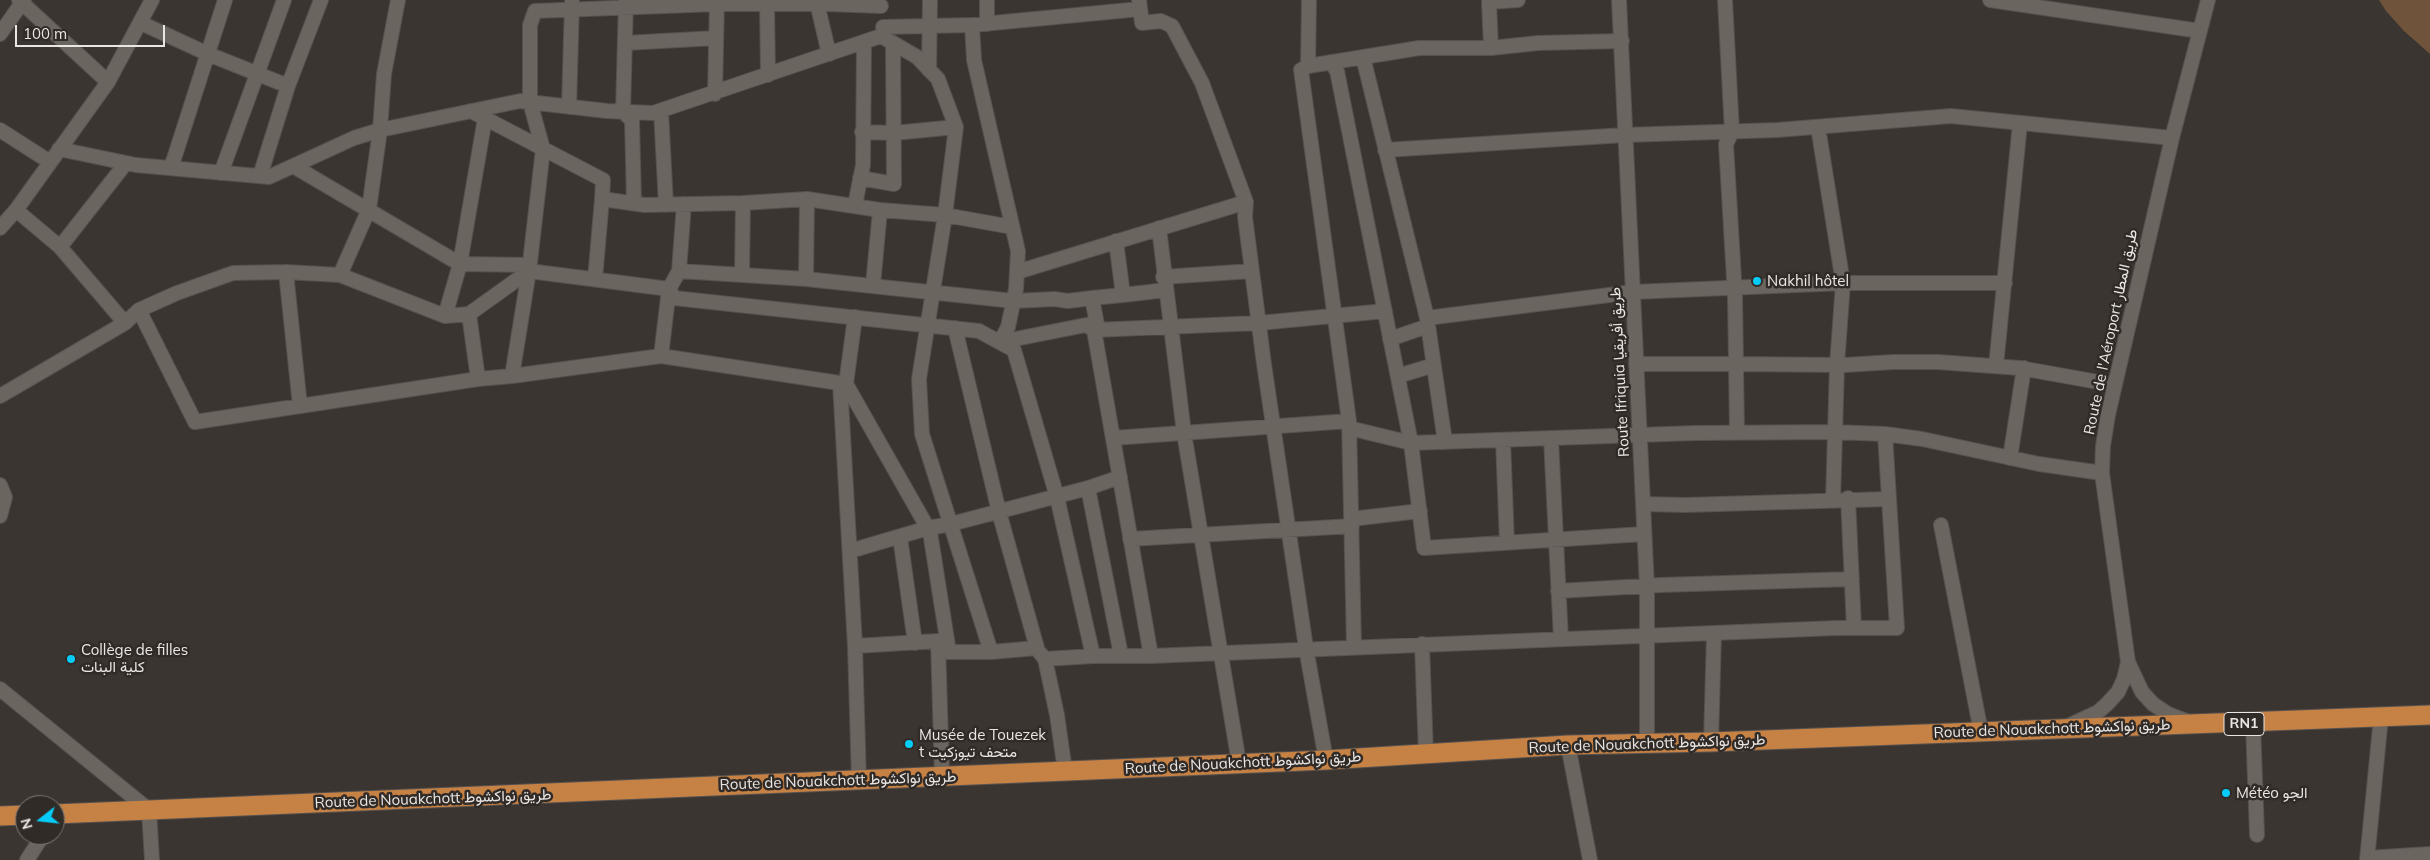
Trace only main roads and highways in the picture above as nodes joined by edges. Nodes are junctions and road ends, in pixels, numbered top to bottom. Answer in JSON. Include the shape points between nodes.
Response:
{"nodes":[{"id":1,"x":2430,"y":715,"type":"edge"},
{"id":2,"x":15,"y":815,"type":"edge"},
{"id":3,"x":65,"y":815,"type":"edge"},
{"id":4,"x":0,"y":816,"type":"edge"}],
"edges":[{"from":1,"to":3,"type":"highway","name":"Route de Nouakchott طريق نواكشوط","number":"RN1","via":[[1568,745],[1326,760]]},
{"from":2,"to":4,"type":"highway"}]}
